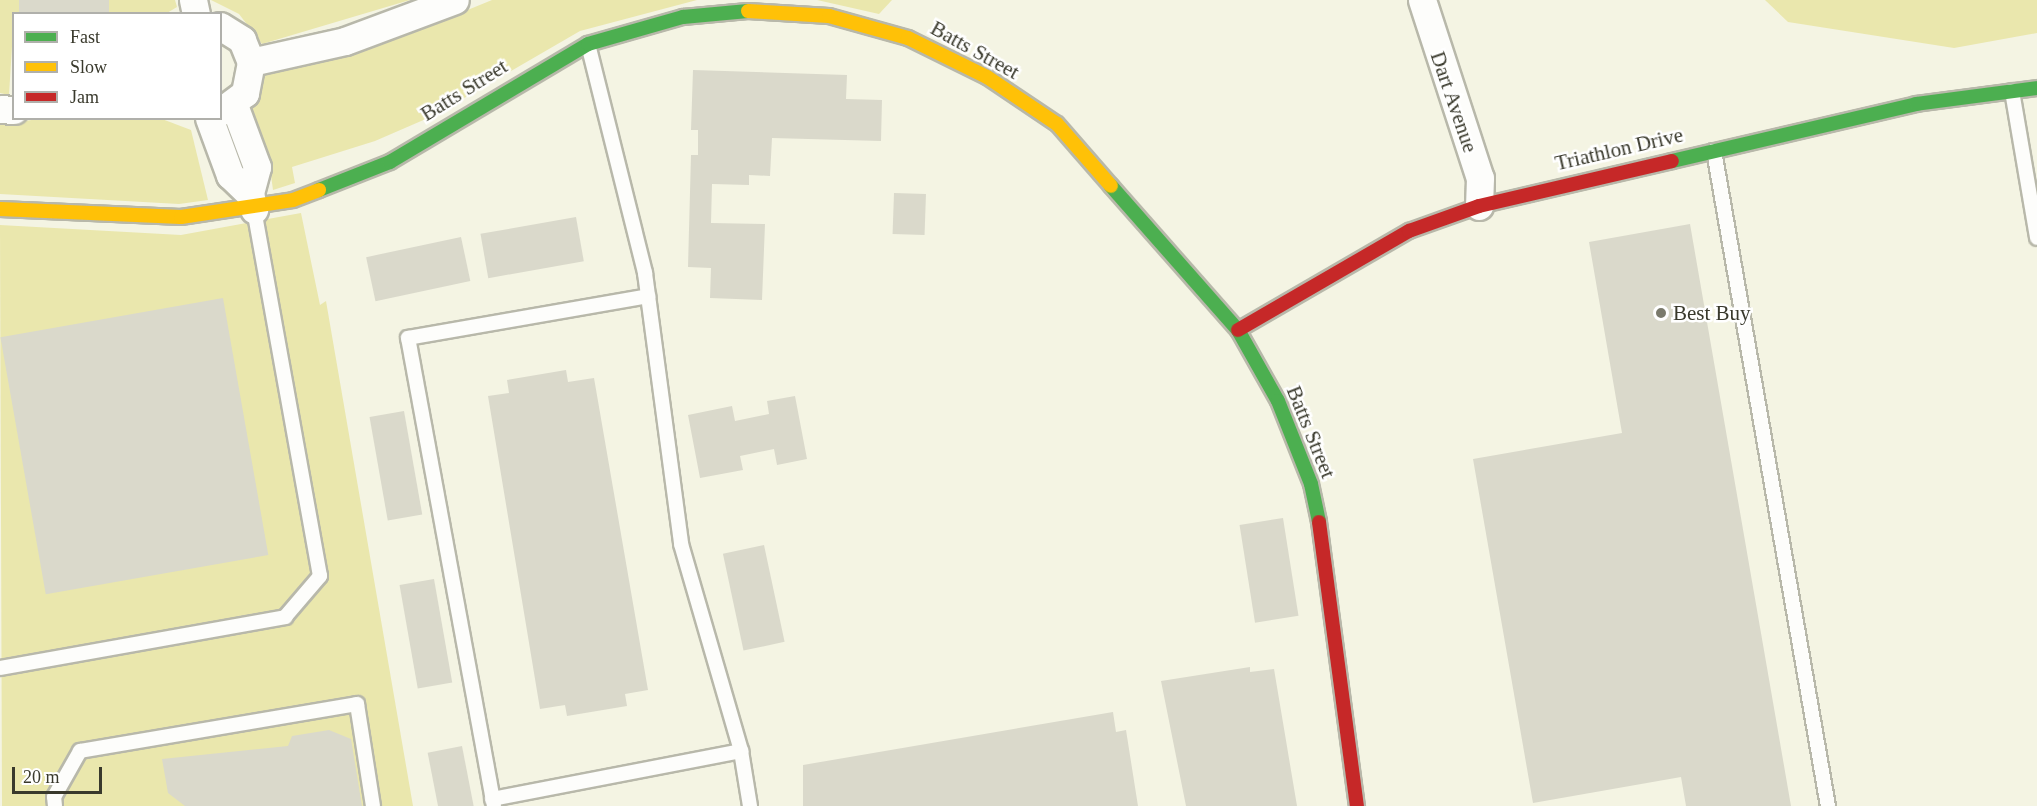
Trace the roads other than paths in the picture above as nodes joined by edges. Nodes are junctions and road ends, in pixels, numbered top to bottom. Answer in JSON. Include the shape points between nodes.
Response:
{"nodes":[{"id":1,"x":455,"y":0,"type":"edge"},
{"id":2,"x":1422,"y":0,"type":"edge"},
{"id":3,"x":222,"y":27,"type":"edge"},
{"id":4,"x":588,"y":44,"type":"junction"},
{"id":5,"x":251,"y":62,"type":"junction"},
{"id":6,"x":2037,"y":88,"type":"edge"},
{"id":7,"x":2012,"y":91,"type":"junction"},
{"id":8,"x":227,"y":108,"type":"edge"},
{"id":9,"x":210,"y":120,"type":"edge"},
{"id":10,"x":1713,"y":149,"type":"junction"},
{"id":11,"x":252,"y":202,"type":"junction"},
{"id":12,"x":1479,"y":206,"type":"junction"},
{"id":13,"x":0,"y":209,"type":"edge"},
{"id":14,"x":2037,"y":238,"type":"edge"},
{"id":15,"x":648,"y":296,"type":"junction"},
{"id":16,"x":1238,"y":330,"type":"junction"},
{"id":17,"x":0,"y":668,"type":"edge"},
{"id":18,"x":741,"y":752,"type":"junction"},
{"id":19,"x":493,"y":802,"type":"edge"},
{"id":20,"x":55,"y":806,"type":"edge"},
{"id":21,"x":373,"y":806,"type":"edge"},
{"id":22,"x":750,"y":806,"type":"edge"},
{"id":23,"x":1357,"y":806,"type":"edge"},
{"id":24,"x":1828,"y":806,"type":"edge"}],
"edges":[{"from":1,"to":5,"type":"street","via":[[345,41]]},
{"from":2,"to":12,"type":"street","name":"Dart Avenue","via":[[1480,178]]},
{"from":3,"to":5,"type":"street","via":[[242,40]]},
{"from":4,"to":11,"type":"street","name":"Batts Street","via":[[540,68],[390,162],[330,190]]},
{"from":4,"to":15,"type":"lane"},
{"from":4,"to":16,"type":"street","name":"Batts Street","via":[[683,17],[754,11],[829,16],[908,38],[987,77],[1057,124]]},
{"from":5,"to":8,"type":"street","via":[[251,78]]},
{"from":6,"to":7,"type":"street","name":"Triathlon Drive"},
{"from":7,"to":10,"type":"street","name":"Triathlon Drive","via":[[1916,105]]},
{"from":7,"to":14,"type":"lane"},
{"from":8,"to":11,"type":"street","via":[[256,167]]},
{"from":9,"to":11,"type":"street","via":[[230,175]]},
{"from":10,"to":12,"type":"street","name":"Triathlon Drive"},
{"from":10,"to":24,"type":"lane"},
{"from":11,"to":13,"type":"street","name":"Batts Street","via":[[181,217]]},
{"from":11,"to":17,"type":"lane","via":[[320,576],[285,617]]},
{"from":12,"to":16,"type":"street","name":"Triathlon Drive","via":[[1409,231],[1342,265]]},
{"from":15,"to":18,"type":"lane","via":[[681,544]]},
{"from":15,"to":19,"type":"lane","via":[[408,338]]},
{"from":16,"to":23,"type":"street","name":"Batts Street","via":[[1278,401],[1311,484],[1329,567],[1331,632]]},
{"from":18,"to":19,"type":"lane"},
{"from":18,"to":22,"type":"lane"},
{"from":20,"to":21,"type":"lane","via":[[54,797],[80,751],[357,704]]}]}
